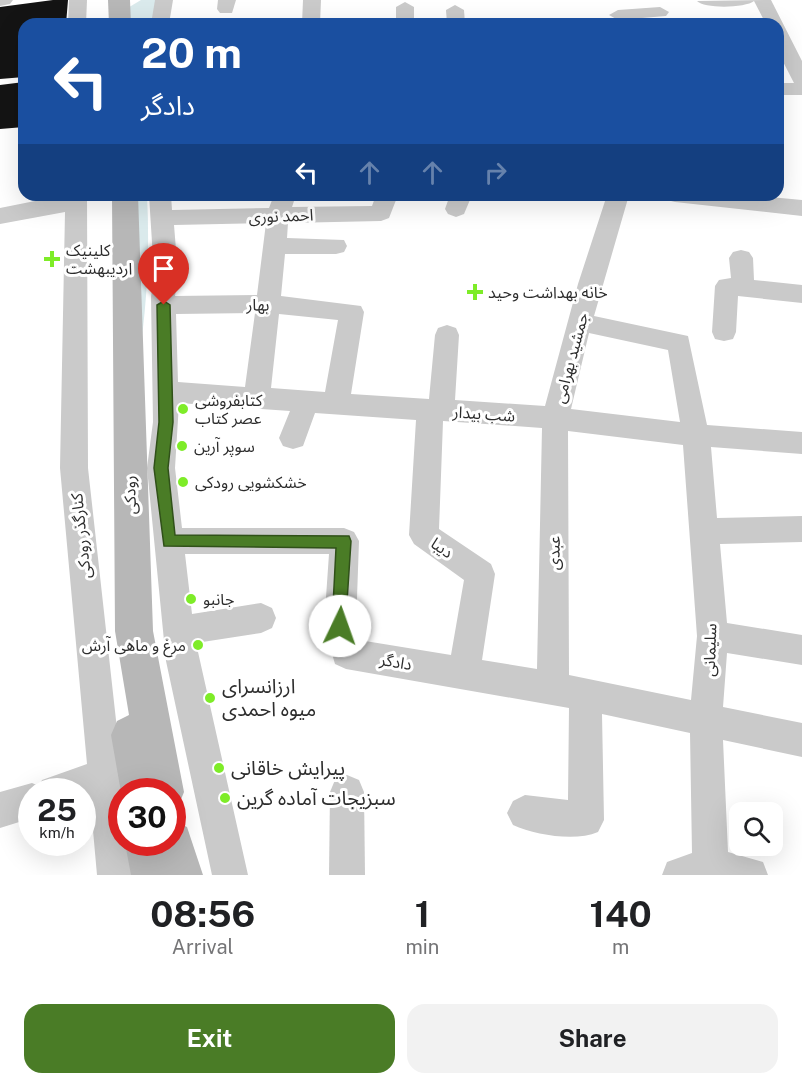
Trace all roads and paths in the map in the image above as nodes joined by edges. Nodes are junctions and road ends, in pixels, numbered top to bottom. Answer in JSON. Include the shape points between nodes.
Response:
{"nodes":[{"id":1,"x":78,"y":0,"type":"edge"},
{"id":2,"x":101,"y":0,"type":"edge"},
{"id":3,"x":119,"y":0,"type":"edge"},
{"id":4,"x":164,"y":0,"type":"edge"},
{"id":5,"x":312,"y":0,"type":"edge"},
{"id":6,"x":746,"y":0,"type":"edge"},
{"id":7,"x":762,"y":0,"type":"edge"},
{"id":8,"x":706,"y":1,"type":"edge"},
{"id":9,"x":660,"y":12,"type":"dead end"},
{"id":10,"x":617,"y":13,"type":"edge"},
{"id":11,"x":77,"y":18,"type":"edge"},
{"id":12,"x":101,"y":18,"type":"edge"},
{"id":13,"x":120,"y":18,"type":"edge"},
{"id":14,"x":161,"y":18,"type":"edge"},
{"id":15,"x":311,"y":18,"type":"edge"},
{"id":16,"x":772,"y":18,"type":"edge"},
{"id":17,"x":784,"y":45,"type":"edge"},
{"id":18,"x":802,"y":81,"type":"edge"},
{"id":19,"x":784,"y":89,"type":"edge"},
{"id":20,"x":802,"y":89,"type":"edge"},
{"id":21,"x":67,"y":201,"type":"edge"},
{"id":22,"x":85,"y":201,"type":"edge"},
{"id":23,"x":85,"y":201,"type":"edge"},
{"id":24,"x":125,"y":201,"type":"edge"},
{"id":25,"x":215,"y":201,"type":"edge"},
{"id":26,"x":385,"y":201,"type":"edge"},
{"id":27,"x":612,"y":201,"type":"edge"},
{"id":28,"x":734,"y":201,"type":"edge"},
{"id":29,"x":281,"y":205,"type":"edge"},
{"id":30,"x":349,"y":205,"type":"edge"},
{"id":31,"x":161,"y":206,"type":"edge"},
{"id":32,"x":792,"y":207,"type":"edge"},
{"id":33,"x":0,"y":216,"type":"edge"},
{"id":34,"x":214,"y":218,"type":"junction"},
{"id":35,"x":787,"y":230,"type":"dead end"},
{"id":36,"x":274,"y":246,"type":"junction"},
{"id":37,"x":336,"y":246,"type":"dead end"},
{"id":38,"x":741,"y":258,"type":"dead end"},
{"id":39,"x":743,"y":287,"type":"junction"},
{"id":40,"x":802,"y":294,"type":"edge"},
{"id":41,"x":266,"y":304,"type":"junction"},
{"id":42,"x":164,"y":305,"type":"junction"},
{"id":43,"x":580,"y":322,"type":"junction"},
{"id":44,"x":724,"y":332,"type":"dead end"},
{"id":45,"x":447,"y":335,"type":"dead end"},
{"id":46,"x":166,"y":392,"type":"junction"},
{"id":47,"x":257,"y":399,"type":"junction"},
{"id":48,"x":306,"y":402,"type":"junction"},
{"id":49,"x":336,"y":404,"type":"junction"},
{"id":50,"x":436,"y":410,"type":"junction"},
{"id":51,"x":555,"y":418,"type":"junction"},
{"id":52,"x":696,"y":435,"type":"junction"},
{"id":53,"x":293,"y":438,"type":"dead end"},
{"id":54,"x":802,"y":443,"type":"edge"},
{"id":55,"x":802,"y":529,"type":"edge"},
{"id":56,"x":704,"y":531,"type":"junction"},
{"id":57,"x":169,"y":541,"type":"junction"},
{"id":58,"x":261,"y":618,"type":"dead end"},
{"id":59,"x":178,"y":631,"type":"junction"},
{"id":60,"x":713,"y":636,"type":"junction"},
{"id":61,"x":802,"y":650,"type":"edge"},
{"id":62,"x":464,"y":673,"type":"junction"},
{"id":63,"x":553,"y":688,"type":"junction"},
{"id":64,"x":585,"y":695,"type":"junction"},
{"id":65,"x":706,"y":720,"type":"junction"},
{"id":66,"x":802,"y":740,"type":"edge"},
{"id":67,"x":105,"y":775,"type":"junction"},
{"id":68,"x":96,"y":778,"type":"edge"},
{"id":69,"x":138,"y":778,"type":"edge"},
{"id":70,"x":160,"y":778,"type":"edge"},
{"id":71,"x":347,"y":792,"type":"dead end"},
{"id":72,"x":18,"y":804,"type":"edge"},
{"id":73,"x":0,"y":810,"type":"edge"},
{"id":74,"x":525,"y":813,"type":"dead end"},
{"id":75,"x":149,"y":856,"type":"edge"},
{"id":76,"x":176,"y":856,"type":"edge"},
{"id":77,"x":695,"y":870,"type":"edge"},
{"id":78,"x":115,"y":875,"type":"edge"},
{"id":79,"x":153,"y":875,"type":"edge"},
{"id":80,"x":181,"y":875,"type":"edge"},
{"id":81,"x":230,"y":875,"type":"edge"},
{"id":82,"x":347,"y":875,"type":"edge"},
{"id":83,"x":750,"y":875,"type":"edge"}],
"edges":[{"from":1,"to":11,"type":"street"},
{"from":2,"to":12,"type":"main road"},
{"from":3,"to":13,"type":"main road"},
{"from":4,"to":14,"type":"street"},
{"from":5,"to":15,"type":"street"},
{"from":6,"to":8,"type":"street"},
{"from":7,"to":16,"type":"street"},
{"from":9,"to":10,"type":"street"},
{"from":17,"to":18,"type":"street"},
{"from":19,"to":20,"type":"street"},
{"from":21,"to":33,"type":"street"},
{"from":22,"to":67,"type":"street","name":"کنارگذر رودکی","via":[[74,468]]},
{"from":23,"to":69,"type":"main road","name":"رودکی","via":[[112,618]]},
{"from":24,"to":70,"type":"main road","name":"رودکی","via":[[134,631]]},
{"from":25,"to":34,"type":"street"},
{"from":26,"to":30,"type":"street","name":"احمد نوری","via":[[381,213]]},
{"from":27,"to":43,"type":"street","name":"جمشید بهرامی"},
{"from":28,"to":32,"type":"street"},
{"from":29,"to":30,"type":"street","name":"احمد نوری"},
{"from":29,"to":34,"type":"street","name":"احمد نوری"},
{"from":29,"to":36,"type":"street"},
{"from":31,"to":34,"type":"street","name":"احمد نوری"},
{"from":31,"to":42,"type":"street"},
{"from":32,"to":35,"type":"street"},
{"from":36,"to":37,"type":"street"},
{"from":36,"to":41,"type":"street"},
{"from":38,"to":39,"type":"street"},
{"from":39,"to":40,"type":"street"},
{"from":39,"to":44,"type":"street","via":[[727,286]]},
{"from":41,"to":42,"type":"street","name":"بهار"},
{"from":41,"to":47,"type":"street"},
{"from":41,"to":49,"type":"street","name":"بهار","via":[[352,312]]},
{"from":42,"to":46,"type":"street"},
{"from":43,"to":51,"type":"street","name":"جمشید بهرامی"},
{"from":43,"to":52,"type":"street","name":"سلیمانی","via":[[679,343]]},
{"from":45,"to":50,"type":"street"},
{"from":46,"to":47,"type":"street","name":"شب بیدار"},
{"from":46,"to":57,"type":"street","via":[[161,468]]},
{"from":47,"to":48,"type":"street","name":"شب بیدار"},
{"from":48,"to":49,"type":"street","name":"شب بیدار"},
{"from":48,"to":53,"type":"street"},
{"from":49,"to":50,"type":"street","name":"شب بیدار"},
{"from":50,"to":51,"type":"street","name":"شب بیدار"},
{"from":50,"to":62,"type":"street","name":"دیبا","via":[[424,535],[480,574]]},
{"from":51,"to":52,"type":"street","name":"شب بیدار"},
{"from":51,"to":63,"type":"street","name":"عبدی"},
{"from":52,"to":54,"type":"street","name":"شب بیدار"},
{"from":52,"to":56,"type":"street","name":"سلیمانی"},
{"from":55,"to":56,"type":"street"},
{"from":56,"to":60,"type":"street","name":"سلیمانی"},
{"from":57,"to":59,"type":"street"},
{"from":57,"to":62,"type":"street","name":"دادگر","via":[[344,541],[340,626],[346,653]]},
{"from":58,"to":59,"type":"street"},
{"from":59,"to":81,"type":"street"},
{"from":60,"to":61,"type":"street"},
{"from":60,"to":65,"type":"street","name":"سلیمانی"},
{"from":62,"to":63,"type":"street","name":"دادگر"},
{"from":63,"to":64,"type":"street","name":"دادگر"},
{"from":64,"to":65,"type":"street","name":"دادگر"},
{"from":64,"to":74,"type":"street","via":[[586,820]]},
{"from":65,"to":66,"type":"street","name":"دادگر"},
{"from":65,"to":77,"type":"street","name":"سلیمانی"},
{"from":67,"to":68,"type":"street"},
{"from":67,"to":78,"type":"street","name":"کنارگذر رودکی"},
{"from":71,"to":82,"type":"street"},
{"from":72,"to":73,"type":"street"},
{"from":75,"to":79,"type":"main road"},
{"from":76,"to":80,"type":"main road"},
{"from":77,"to":83,"type":"street","name":"سلیمانی"}]}
